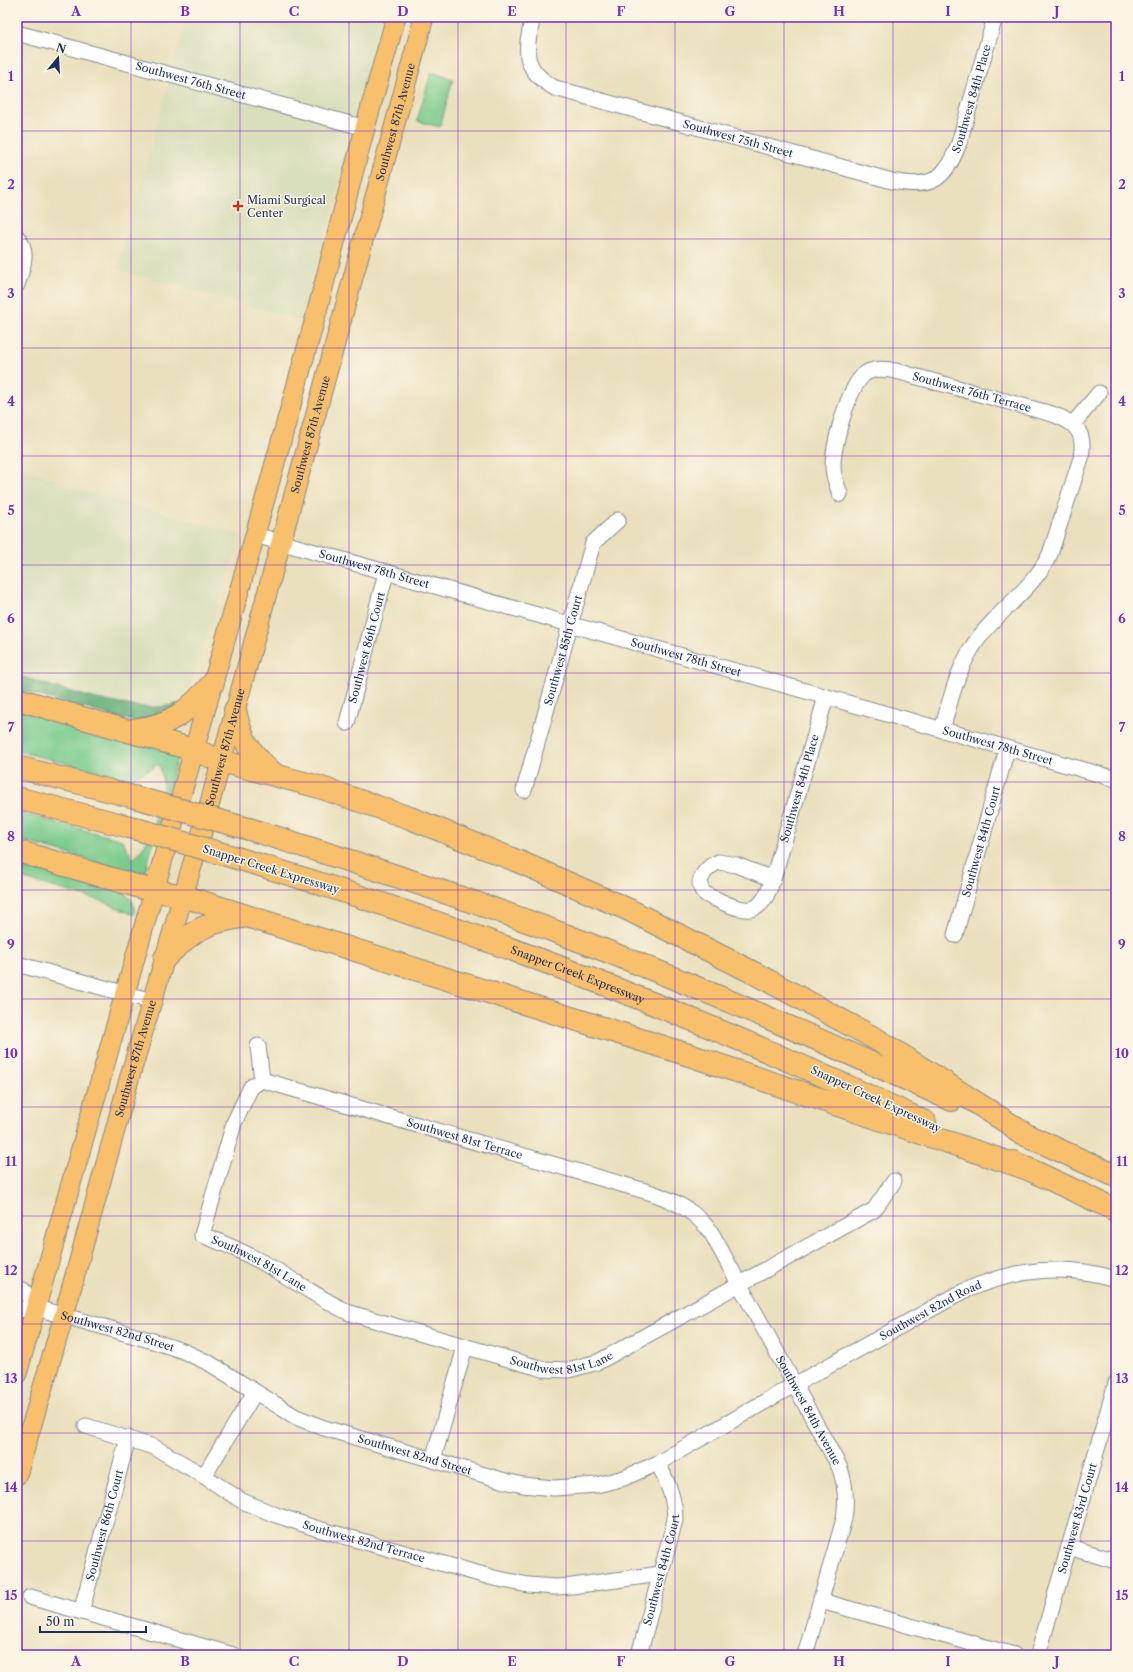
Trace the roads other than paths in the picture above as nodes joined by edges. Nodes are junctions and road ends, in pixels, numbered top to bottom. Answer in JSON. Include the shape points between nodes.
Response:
{"nodes":[{"id":1,"x":396,"y":17,"type":"edge"},
{"id":2,"x":424,"y":17,"type":"edge"},
{"id":3,"x":533,"y":17,"type":"edge"},
{"id":4,"x":995,"y":17,"type":"edge"},
{"id":5,"x":17,"y":33,"type":"edge"},
{"id":6,"x":365,"y":128,"type":"junction"},
{"id":7,"x":391,"y":135,"type":"junction"},
{"id":8,"x":940,"y":176,"type":"joint"},
{"id":9,"x":17,"y":237,"type":"edge"},
{"id":10,"x":17,"y":285,"type":"edge"},
{"id":11,"x":313,"y":326,"type":"junction"},
{"id":12,"x":339,"y":334,"type":"junction"},
{"id":13,"x":1099,"y":393,"type":"dead end"},
{"id":14,"x":1073,"y":424,"type":"junction"},
{"id":15,"x":840,"y":494,"type":"dead end"},
{"id":16,"x":618,"y":520,"type":"dead end"},
{"id":17,"x":255,"y":535,"type":"junction"},
{"id":18,"x":280,"y":542,"type":"junction"},
{"id":19,"x":386,"y":573,"type":"junction"},
{"id":20,"x":569,"y":624,"type":"junction"},
{"id":21,"x":213,"y":683,"type":"junction"},
{"id":22,"x":826,"y":697,"type":"junction"},
{"id":23,"x":17,"y":699,"type":"edge"},
{"id":24,"x":235,"y":710,"type":"junction"},
{"id":25,"x":347,"y":723,"type":"dead end"},
{"id":26,"x":942,"y":730,"type":"junction"},
{"id":27,"x":127,"y":731,"type":"junction"},
{"id":28,"x":1007,"y":749,"type":"junction"},
{"id":29,"x":194,"y":750,"type":"junction"},
{"id":30,"x":221,"y":760,"type":"junction"},
{"id":31,"x":17,"y":767,"type":"edge"},
{"id":32,"x":274,"y":774,"type":"junction"},
{"id":33,"x":1116,"y":780,"type":"edge"},
{"id":34,"x":524,"y":790,"type":"dead end"},
{"id":35,"x":17,"y":798,"type":"edge"},
{"id":36,"x":17,"y":851,"type":"edge"},
{"id":37,"x":773,"y":879,"type":"dead end"},
{"id":38,"x":155,"y":891,"type":"junction"},
{"id":39,"x":184,"y":896,"type":"junction"},
{"id":40,"x":245,"y":916,"type":"junction"},
{"id":41,"x":955,"y":935,"type":"dead end"},
{"id":42,"x":165,"y":958,"type":"junction"},
{"id":43,"x":17,"y":964,"type":"edge"},
{"id":44,"x":125,"y":994,"type":"junction"},
{"id":45,"x":152,"y":1001,"type":"junction"},
{"id":46,"x":258,"y":1046,"type":"dead end"},
{"id":47,"x":262,"y":1080,"type":"junction"},
{"id":48,"x":1030,"y":1137,"type":"junction"},
{"id":49,"x":1025,"y":1168,"type":"junction"},
{"id":50,"x":1116,"y":1176,"type":"edge"},
{"id":51,"x":894,"y":1181,"type":"dead end"},
{"id":52,"x":668,"y":1198,"type":"joint"},
{"id":53,"x":1116,"y":1210,"type":"edge"},
{"id":54,"x":1116,"y":1279,"type":"edge"},
{"id":55,"x":739,"y":1285,"type":"junction"},
{"id":56,"x":17,"y":1288,"type":"edge"},
{"id":57,"x":37,"y":1308,"type":"junction"},
{"id":58,"x":17,"y":1310,"type":"edge"},
{"id":59,"x":64,"y":1315,"type":"junction"},
{"id":60,"x":465,"y":1347,"type":"junction"},
{"id":61,"x":17,"y":1374,"type":"edge"},
{"id":62,"x":1116,"y":1383,"type":"edge"},
{"id":63,"x":794,"y":1384,"type":"junction"},
{"id":64,"x":255,"y":1392,"type":"junction"},
{"id":65,"x":86,"y":1426,"type":"dead end"},
{"id":66,"x":128,"y":1438,"type":"junction"},
{"id":67,"x":433,"y":1460,"type":"junction"},
{"id":68,"x":658,"y":1463,"type":"junction"},
{"id":69,"x":17,"y":1475,"type":"edge"},
{"id":70,"x":204,"y":1476,"type":"junction"},
{"id":71,"x":1069,"y":1547,"type":"junction"},
{"id":72,"x":1116,"y":1561,"type":"edge"},
{"id":73,"x":660,"y":1574,"type":"junction"},
{"id":74,"x":30,"y":1598,"type":"dead end"},
{"id":75,"x":821,"y":1601,"type":"junction"},
{"id":76,"x":81,"y":1612,"type":"junction"},
{"id":77,"x":233,"y":1655,"type":"edge"},
{"id":78,"x":638,"y":1655,"type":"edge"},
{"id":79,"x":805,"y":1655,"type":"edge"},
{"id":80,"x":1014,"y":1655,"type":"edge"},
{"id":81,"x":1038,"y":1655,"type":"edge"}],
"edges":[{"from":1,"to":6,"type":"main road"},
{"from":2,"to":7,"type":"main road","name":"Southwest 87th Avenue"},
{"from":3,"to":8,"type":"street","name":"Southwest 75th Street","via":[[526,48],[532,67],[539,78],[564,91],[892,181],[919,184]]},
{"from":4,"to":8,"type":"street","name":"Southwest 84th Place","via":[[959,143],[951,162]]},
{"from":5,"to":6,"type":"street","name":"Southwest 76th Street"},
{"from":6,"to":7,"type":"main road"},
{"from":6,"to":11,"type":"main road"},
{"from":7,"to":12,"type":"main road","name":"Southwest 87th Avenue"},
{"from":9,"to":10,"type":"street","via":[[22,244],[24,255]]},
{"from":11,"to":12,"type":"main road"},
{"from":11,"to":17,"type":"main road"},
{"from":12,"to":18,"type":"main road","name":"Southwest 87th Avenue"},
{"from":13,"to":14,"type":"street"},
{"from":14,"to":15,"type":"street","name":"Southwest 76th Terrace","via":[[1052,414],[902,372],[883,369],[869,371],[857,381],[850,395],[838,438],[833,465]]},
{"from":14,"to":26,"type":"street","via":[[1080,433],[1082,452],[1054,545],[1040,572],[989,625],[971,648],[957,677]]},
{"from":16,"to":20,"type":"street","name":"Southwest 85th Court","via":[[592,543]]},
{"from":17,"to":18,"type":"street","name":"Southwest 78th Street"},
{"from":17,"to":21,"type":"main road"},
{"from":18,"to":19,"type":"street","name":"Southwest 78th Street"},
{"from":18,"to":24,"type":"main road","name":"Southwest 87th Avenue"},
{"from":19,"to":20,"type":"street","name":"Southwest 78th Street"},
{"from":19,"to":25,"type":"street","name":"Southwest 86th Court"},
{"from":20,"to":22,"type":"street","name":"Southwest 78th Street"},
{"from":20,"to":34,"type":"street","name":"Southwest 85th Court"},
{"from":21,"to":27,"type":"highway","via":[[197,702],[172,720],[145,729]]},
{"from":21,"to":29,"type":"main road"},
{"from":22,"to":26,"type":"street","name":"Southwest 78th Street"},
{"from":22,"to":37,"type":"street","name":"Southwest 84th Place"},
{"from":23,"to":27,"type":"highway"},
{"from":24,"to":30,"type":"main road","name":"Southwest 87th Avenue"},
{"from":24,"to":32,"type":"highway","via":[[238,726],[247,746]]},
{"from":26,"to":28,"type":"street","name":"Southwest 78th Street"},
{"from":27,"to":29,"type":"highway"},
{"from":28,"to":33,"type":"street","name":"Southwest 78th Street"},
{"from":28,"to":41,"type":"street","name":"Southwest 84th Court"},
{"from":29,"to":30,"type":"highway"},
{"from":29,"to":38,"type":"main road"},
{"from":30,"to":32,"type":"highway"},
{"from":30,"to":39,"type":"main road","name":"Southwest 87th Avenue"},
{"from":31,"to":48,"type":"highway","bridge":true,"via":[[249,829],[426,886],[563,935],[816,1038]]},
{"from":32,"to":48,"type":"highway","via":[[365,802],[477,844],[578,886],[667,928],[876,1039]]},
{"from":35,"to":49,"type":"highway","name":"Snapper Creek Expressway","bridge":true,"via":[[240,859],[392,907],[597,981],[811,1070]]},
{"from":36,"to":38,"type":"highway"},
{"from":38,"to":39,"type":"highway"},
{"from":38,"to":44,"type":"main road"},
{"from":39,"to":40,"type":"highway"},
{"from":39,"to":42,"type":"main road","name":"Southwest 87th Avenue"},
{"from":40,"to":42,"type":"highway","via":[[223,919],[201,927]]},
{"from":40,"to":49,"type":"highway","via":[[685,1054]]},
{"from":42,"to":45,"type":"main road","name":"Southwest 87th Avenue"},
{"from":43,"to":44,"type":"street"},
{"from":44,"to":45,"type":"street"},
{"from":44,"to":57,"type":"main road"},
{"from":45,"to":59,"type":"main road","name":"Southwest 87th Avenue"},
{"from":46,"to":47,"type":"street"},
{"from":47,"to":52,"type":"street","name":"Southwest 81st Terrace"},
{"from":47,"to":60,"type":"street","name":"Southwest 81st Lane","via":[[251,1087],[234,1123],[202,1236],[227,1245],[280,1272],[350,1313]]},
{"from":48,"to":50,"type":"highway"},
{"from":49,"to":53,"type":"highway","name":"Snapper Creek Expressway"},
{"from":51,"to":55,"type":"street","name":"Southwest 81st Lane","via":[[874,1210]]},
{"from":52,"to":55,"type":"street","name":"Southwest 84th Avenue","via":[[687,1208],[702,1221],[712,1234]]},
{"from":54,"to":63,"type":"street","name":"Southwest 82nd Road","via":[[1078,1271],[1050,1270],[1020,1272],[992,1279],[964,1291]]},
{"from":55,"to":60,"type":"street","name":"Southwest 81st Lane","via":[[598,1362],[568,1370],[543,1369]]},
{"from":55,"to":63,"type":"street","name":"Southwest 84th Avenue"},
{"from":56,"to":57,"type":"street","via":[[23,1290]]},
{"from":57,"to":58,"type":"street","name":"Southwest 82nd Street"},
{"from":57,"to":59,"type":"street","name":"Southwest 82nd Street"},
{"from":57,"to":61,"type":"main road"},
{"from":59,"to":64,"type":"street","name":"Southwest 82nd Street","via":[[183,1351],[209,1363]]},
{"from":59,"to":69,"type":"main road","name":"Southwest 87th Avenue"},
{"from":60,"to":67,"type":"street"},
{"from":62,"to":71,"type":"street","name":"Southwest 83rd Court"},
{"from":63,"to":68,"type":"street","name":"Southwest 82nd Street"},
{"from":63,"to":75,"type":"street","name":"Southwest 84th Avenue","via":[[839,1466],[845,1482],[844,1519]]},
{"from":64,"to":67,"type":"street","name":"Southwest 82nd Street","via":[[308,1422]]},
{"from":64,"to":70,"type":"street"},
{"from":65,"to":66,"type":"street","name":"Southwest 82nd Terrace"},
{"from":66,"to":70,"type":"street","name":"Southwest 82nd Terrace","via":[[166,1453]]},
{"from":66,"to":76,"type":"street","name":"Southwest 86th Court"},
{"from":67,"to":68,"type":"street","name":"Southwest 82nd Street","via":[[505,1481],[554,1488],[610,1482]]},
{"from":68,"to":73,"type":"street","name":"Southwest 84th Court","via":[[672,1493],[675,1509],[672,1532]]},
{"from":70,"to":73,"type":"street","name":"Southwest 82nd Terrace","via":[[242,1501],[276,1515],[506,1581],[533,1586],[561,1587]]},
{"from":71,"to":72,"type":"street"},
{"from":71,"to":81,"type":"street","name":"Southwest 83rd Court"},
{"from":73,"to":78,"type":"street","name":"Southwest 84th Court"},
{"from":74,"to":76,"type":"street"},
{"from":75,"to":79,"type":"street","name":"Southwest 84th Avenue"},
{"from":75,"to":80,"type":"street"},
{"from":76,"to":77,"type":"street"}]}
